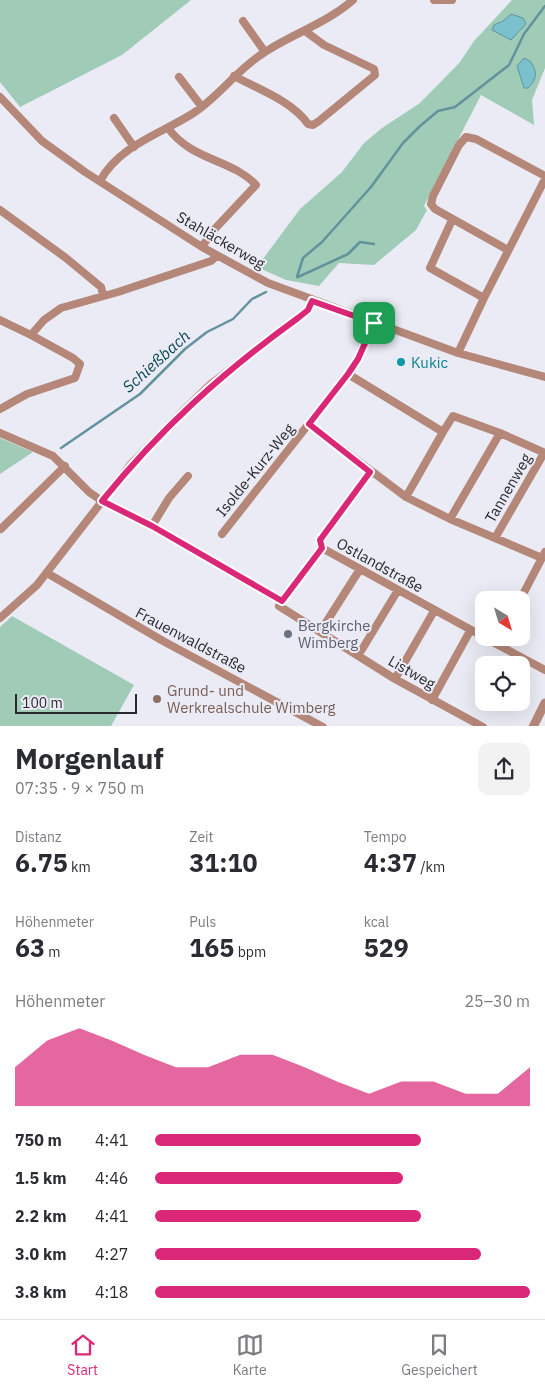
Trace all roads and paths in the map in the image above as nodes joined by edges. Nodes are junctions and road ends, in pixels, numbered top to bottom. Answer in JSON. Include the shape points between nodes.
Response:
{"nodes":[{"id":1,"x":353,"y":0,"type":"edge"},
{"id":2,"x":434,"y":0,"type":"edge"},
{"id":3,"x":452,"y":0,"type":"edge"},
{"id":4,"x":243,"y":21,"type":"dead end"},
{"id":5,"x":305,"y":31,"type":"junction"},
{"id":6,"x":265,"y":52,"type":"junction"},
{"id":7,"x":234,"y":76,"type":"junction"},
{"id":8,"x":179,"y":77,"type":"dead end"},
{"id":9,"x":0,"y":97,"type":"edge"},
{"id":10,"x":202,"y":107,"type":"junction"},
{"id":11,"x":114,"y":118,"type":"dead end"},
{"id":12,"x":168,"y":128,"type":"junction"},
{"id":13,"x":134,"y":147,"type":"junction"},
{"id":14,"x":545,"y":178,"type":"edge"},
{"id":15,"x":100,"y":181,"type":"junction"},
{"id":16,"x":0,"y":210,"type":"edge"},
{"id":17,"x":452,"y":220,"type":"junction"},
{"id":18,"x":202,"y":247,"type":"junction"},
{"id":19,"x":508,"y":250,"type":"junction"},
{"id":20,"x":217,"y":256,"type":"junction"},
{"id":21,"x":102,"y":295,"type":"junction"},
{"id":22,"x":484,"y":298,"type":"junction"},
{"id":23,"x":312,"y":301,"type":"junction"},
{"id":24,"x":0,"y":320,"type":"edge"},
{"id":25,"x":374,"y":323,"type":"junction"},
{"id":26,"x":32,"y":335,"type":"junction"},
{"id":27,"x":458,"y":353,"type":"junction"},
{"id":28,"x":348,"y":374,"type":"junction"},
{"id":29,"x":545,"y":377,"type":"edge"},
{"id":30,"x":0,"y":409,"type":"edge"},
{"id":31,"x":309,"y":424,"type":"junction"},
{"id":32,"x":443,"y":432,"type":"junction"},
{"id":33,"x":0,"y":433,"type":"edge"},
{"id":34,"x":500,"y":433,"type":"junction"},
{"id":35,"x":545,"y":453,"type":"edge"},
{"id":36,"x":65,"y":466,"type":"junction"},
{"id":37,"x":370,"y":472,"type":"junction"},
{"id":38,"x":188,"y":476,"type":"dead end"},
{"id":39,"x":406,"y":497,"type":"junction"},
{"id":40,"x":102,"y":501,"type":"junction"},
{"id":41,"x":450,"y":519,"type":"junction"},
{"id":42,"x":152,"y":526,"type":"junction"},
{"id":43,"x":1,"y":529,"type":"edge"},
{"id":44,"x":222,"y":534,"type":"dead end"},
{"id":45,"x":495,"y":538,"type":"junction"},
{"id":46,"x":322,"y":548,"type":"junction"},
{"id":47,"x":544,"y":555,"type":"edge"},
{"id":48,"x":360,"y":569,"type":"junction"},
{"id":49,"x":48,"y":573,"type":"junction"},
{"id":50,"x":398,"y":590,"type":"junction"},
{"id":51,"x":525,"y":591,"type":"edge"},
{"id":52,"x":279,"y":606,"type":"dead end"},
{"id":53,"x":434,"y":611,"type":"junction"},
{"id":54,"x":0,"y":618,"type":"edge"},
{"id":55,"x":470,"y":631,"type":"junction"},
{"id":56,"x":320,"y":632,"type":"junction"},
{"id":57,"x":475,"y":633,"type":"edge"},
{"id":58,"x":509,"y":646,"type":"edge"},
{"id":59,"x":358,"y":656,"type":"junction"},
{"id":60,"x":545,"y":670,"type":"edge"},
{"id":61,"x":396,"y":679,"type":"junction"},
{"id":62,"x":432,"y":700,"type":"junction"},
{"id":63,"x":545,"y":704,"type":"edge"},
{"id":64,"x":323,"y":726,"type":"edge"},
{"id":65,"x":483,"y":726,"type":"edge"},
{"id":66,"x":534,"y":726,"type":"edge"}],
"edges":[{"from":1,"to":5,"type":"street"},
{"from":2,"to":3,"type":"street"},
{"from":4,"to":6,"type":"street"},
{"from":5,"to":6,"type":"street"},
{"from":5,"to":7,"type":"street","via":[[324,45],[374,69],[375,74],[320,121],[308,124],[290,106]]},
{"from":6,"to":7,"type":"street"},
{"from":7,"to":10,"type":"street"},
{"from":8,"to":10,"type":"street"},
{"from":9,"to":15,"type":"street","name":"Stahläckerweg","via":[[42,141]]},
{"from":10,"to":12,"type":"street"},
{"from":11,"to":13,"type":"street"},
{"from":12,"to":13,"type":"street"},
{"from":12,"to":18,"type":"street","via":[[177,140],[204,157],[249,177],[256,185]]},
{"from":13,"to":15,"type":"street","via":[[107,170]]},
{"from":14,"to":17,"type":"street","via":[[476,139],[466,137],[459,145],[431,204]]},
{"from":14,"to":19,"type":"street"},
{"from":15,"to":18,"type":"street","name":"Stahläckerweg"},
{"from":16,"to":21,"type":"street","via":[[94,281],[101,287]]},
{"from":17,"to":19,"type":"street"},
{"from":17,"to":22,"type":"street","via":[[430,268]]},
{"from":18,"to":20,"type":"street","name":"Stahläckerweg"},
{"from":19,"to":22,"type":"street"},
{"from":20,"to":21,"type":"street","via":[[211,262]]},
{"from":20,"to":23,"type":"street","name":"Stahläckerweg","via":[[268,284]]},
{"from":21,"to":26,"type":"street","via":[[62,308],[44,320]]},
{"from":22,"to":27,"type":"street"},
{"from":23,"to":25,"type":"street","name":"Stahläckerweg"},
{"from":23,"to":40,"type":"street","via":[[308,310],[219,378],[181,413],[131,464]]},
{"from":24,"to":26,"type":"street"},
{"from":25,"to":27,"type":"street","name":"Stahläckerweg"},
{"from":25,"to":28,"type":"street","name":"Isolde-Kurz-Weg"},
{"from":26,"to":30,"type":"street","via":[[73,358],[80,364],[79,371],[75,378],[27,394]]},
{"from":27,"to":29,"type":"street","name":"Stahläckerweg"},
{"from":28,"to":31,"type":"street","name":"Isolde-Kurz-Weg"},
{"from":28,"to":32,"type":"street"},
{"from":31,"to":37,"type":"street"},
{"from":31,"to":44,"type":"street","name":"Isolde-Kurz-Weg"},
{"from":32,"to":34,"type":"street","via":[[451,415]]},
{"from":32,"to":39,"type":"street"},
{"from":33,"to":36,"type":"street","name":"Ostlandstraße","via":[[53,456]]},
{"from":34,"to":35,"type":"street"},
{"from":34,"to":41,"type":"street"},
{"from":35,"to":45,"type":"street","name":"Tannenweg"},
{"from":36,"to":40,"type":"street","name":"Ostlandstraße"},
{"from":36,"to":43,"type":"street"},
{"from":37,"to":39,"type":"street"},
{"from":37,"to":46,"type":"street","via":[[320,540]]},
{"from":38,"to":42,"type":"street","via":[[169,498]]},
{"from":39,"to":41,"type":"street"},
{"from":40,"to":42,"type":"street","name":"Ostlandstraße"},
{"from":40,"to":49,"type":"street"},
{"from":41,"to":45,"type":"street"},
{"from":42,"to":46,"type":"street","name":"Ostlandstraße","via":[[282,601]]},
{"from":45,"to":47,"type":"street"},
{"from":46,"to":48,"type":"street","name":"Ostlandstraße"},
{"from":47,"to":51,"type":"street"},
{"from":48,"to":50,"type":"street","name":"Ostlandstraße"},
{"from":48,"to":56,"type":"street"},
{"from":49,"to":54,"type":"street"},
{"from":49,"to":64,"type":"street","name":"Frauenwaldstraße","via":[[162,641]]},
{"from":50,"to":53,"type":"street","name":"Ostlandstraße"},
{"from":50,"to":59,"type":"street"},
{"from":52,"to":56,"type":"street","name":"Listweg"},
{"from":53,"to":55,"type":"street","name":"Ostlandstraße"},
{"from":53,"to":61,"type":"street"},
{"from":55,"to":57,"type":"street","name":"Ostlandstraße"},
{"from":55,"to":62,"type":"street"},
{"from":56,"to":59,"type":"street","name":"Listweg"},
{"from":58,"to":60,"type":"street","name":"Ostlandstraße"},
{"from":59,"to":61,"type":"street","name":"Listweg"},
{"from":61,"to":62,"type":"street","name":"Listweg"},
{"from":62,"to":65,"type":"street","name":"Listweg"},
{"from":63,"to":66,"type":"street"}]}
